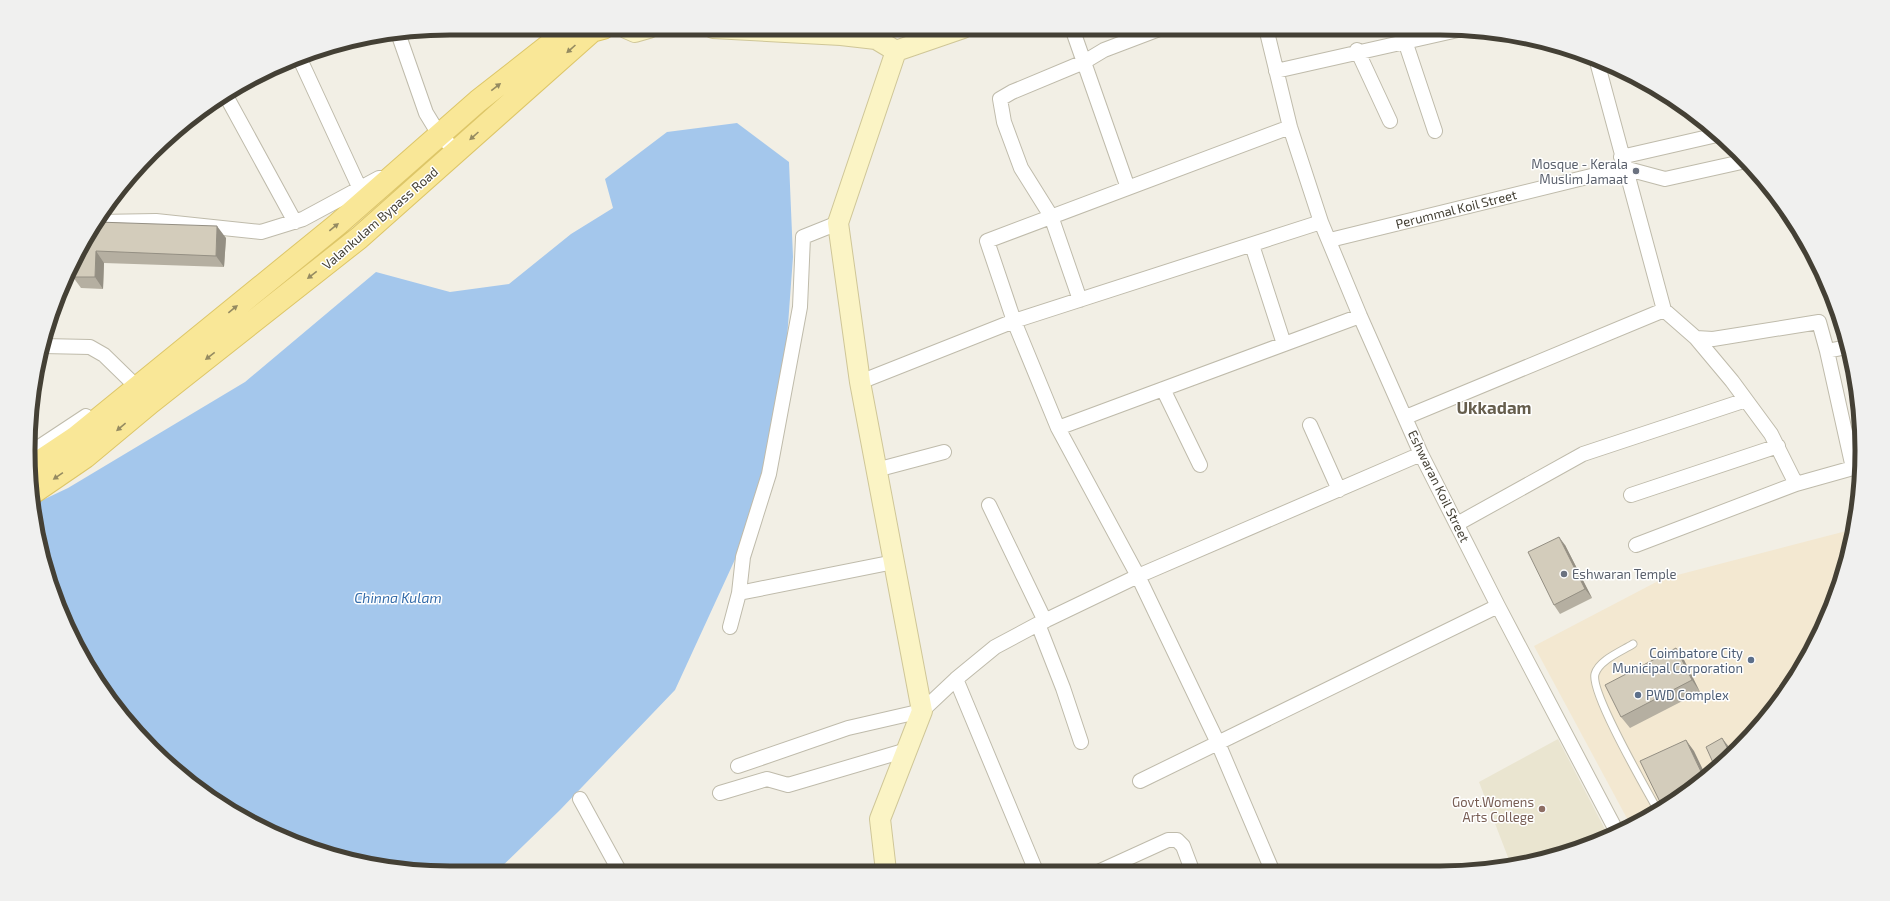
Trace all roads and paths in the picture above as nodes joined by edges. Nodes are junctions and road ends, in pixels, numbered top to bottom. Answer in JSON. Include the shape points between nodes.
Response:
{"nodes":[{"id":1,"x":563,"y":35,"type":"edge"},
{"id":2,"x":588,"y":35,"type":"edge"},
{"id":3,"x":848,"y":35,"type":"edge"},
{"id":4,"x":943,"y":35,"type":"edge"},
{"id":5,"x":1074,"y":35,"type":"edge"},
{"id":6,"x":1144,"y":35,"type":"edge"},
{"id":7,"x":1268,"y":35,"type":"edge"},
{"id":8,"x":1434,"y":35,"type":"edge"},
{"id":9,"x":400,"y":39,"type":"edge"},
{"id":10,"x":1405,"y":41,"type":"junction"},
{"id":11,"x":896,"y":51,"type":"junction"},
{"id":12,"x":1357,"y":51,"type":"junction"},
{"id":13,"x":1084,"y":62,"type":"junction"},
{"id":14,"x":302,"y":63,"type":"edge"},
{"id":15,"x":1598,"y":67,"type":"edge"},
{"id":16,"x":1276,"y":71,"type":"junction"},
{"id":17,"x":228,"y":100,"type":"edge"},
{"id":18,"x":1390,"y":121,"type":"dead end"},
{"id":19,"x":1290,"y":127,"type":"junction"},
{"id":20,"x":1435,"y":131,"type":"dead end"},
{"id":21,"x":440,"y":136,"type":"junction"},
{"id":22,"x":1712,"y":137,"type":"edge"},
{"id":23,"x":457,"y":151,"type":"junction"},
{"id":24,"x":1622,"y":162,"type":"junction"},
{"id":25,"x":1738,"y":163,"type":"edge"},
{"id":26,"x":391,"y":178,"type":"junction"},
{"id":27,"x":1128,"y":188,"type":"junction"},
{"id":28,"x":360,"y":189,"type":"junction"},
{"id":29,"x":1051,"y":216,"type":"junction"},
{"id":30,"x":104,"y":222,"type":"edge"},
{"id":31,"x":295,"y":222,"type":"junction"},
{"id":32,"x":1322,"y":222,"type":"junction"},
{"id":33,"x":838,"y":223,"type":"junction"},
{"id":34,"x":1330,"y":240,"type":"junction"},
{"id":35,"x":1252,"y":245,"type":"junction"},
{"id":36,"x":1080,"y":300,"type":"junction"},
{"id":37,"x":1664,"y":310,"type":"junction"},
{"id":38,"x":1360,"y":316,"type":"junction"},
{"id":39,"x":1014,"y":321,"type":"junction"},
{"id":40,"x":1696,"y":338,"type":"junction"},
{"id":41,"x":1284,"y":344,"type":"junction"},
{"id":42,"x":48,"y":346,"type":"edge"},
{"id":43,"x":1842,"y":348,"type":"edge"},
{"id":44,"x":1827,"y":351,"type":"junction"},
{"id":45,"x":860,"y":382,"type":"junction"},
{"id":46,"x":139,"y":389,"type":"junction"},
{"id":47,"x":1163,"y":389,"type":"junction"},
{"id":48,"x":1746,"y":400,"type":"junction"},
{"id":49,"x":1406,"y":417,"type":"junction"},
{"id":50,"x":1310,"y":425,"type":"dead end"},
{"id":51,"x":1058,"y":428,"type":"junction"},
{"id":52,"x":1778,"y":446,"type":"junction"},
{"id":53,"x":35,"y":450,"type":"edge"},
{"id":54,"x":944,"y":452,"type":"dead end"},
{"id":55,"x":1421,"y":454,"type":"junction"},
{"id":56,"x":36,"y":464,"type":"edge"},
{"id":57,"x":1200,"y":465,"type":"dead end"},
{"id":58,"x":876,"y":470,"type":"junction"},
{"id":59,"x":1796,"y":484,"type":"junction"},
{"id":60,"x":37,"y":490,"type":"edge"},
{"id":61,"x":1339,"y":490,"type":"junction"},
{"id":62,"x":1631,"y":495,"type":"dead end"},
{"id":63,"x":989,"y":505,"type":"dead end"},
{"id":64,"x":1457,"y":524,"type":"junction"},
{"id":65,"x":1636,"y":545,"type":"dead end"},
{"id":66,"x":894,"y":562,"type":"junction"},
{"id":67,"x":1138,"y":576,"type":"junction"},
{"id":68,"x":739,"y":593,"type":"junction"},
{"id":69,"x":1498,"y":606,"type":"junction"},
{"id":70,"x":1042,"y":623,"type":"junction"},
{"id":71,"x":730,"y":627,"type":"dead end"},
{"id":72,"x":1633,"y":644,"type":"dead end"},
{"id":73,"x":956,"y":680,"type":"junction"},
{"id":74,"x":922,"y":711,"type":"junction"},
{"id":75,"x":1081,"y":742,"type":"dead end"},
{"id":76,"x":1218,"y":743,"type":"junction"},
{"id":77,"x":907,"y":750,"type":"junction"},
{"id":78,"x":738,"y":766,"type":"dead end"},
{"id":79,"x":1140,"y":781,"type":"dead end"},
{"id":80,"x":720,"y":793,"type":"dead end"},
{"id":81,"x":580,"y":799,"type":"dead end"},
{"id":82,"x":1655,"y":805,"type":"edge"},
{"id":83,"x":1614,"y":827,"type":"edge"},
{"id":84,"x":617,"y":866,"type":"edge"},
{"id":85,"x":885,"y":866,"type":"edge"},
{"id":86,"x":1034,"y":866,"type":"edge"},
{"id":87,"x":1111,"y":866,"type":"edge"},
{"id":88,"x":1190,"y":866,"type":"edge"},
{"id":89,"x":1270,"y":866,"type":"edge"}],
"edges":[{"from":21,"to":1,"type":"main road","name":"Valankulam Bypass Road","one_way":true,"via":[[478,101]]},
{"from":2,"to":23,"type":"main road","name":"Valankulam Bypass Road","one_way":true},
{"from":3,"to":11,"type":"street","via":[[876,39]]},
{"from":4,"to":11,"type":"street"},
{"from":5,"to":13,"type":"street"},
{"from":6,"to":13,"type":"street","via":[[1104,50]]},
{"from":7,"to":16,"type":"street","name":"Eshwaran Koil Street"},
{"from":8,"to":10,"type":"street"},
{"from":9,"to":21,"type":"street","via":[[426,113]]},
{"from":10,"to":12,"type":"street"},
{"from":10,"to":20,"type":"street"},
{"from":11,"to":33,"type":"street"},
{"from":12,"to":16,"type":"street"},
{"from":12,"to":18,"type":"street"},
{"from":13,"to":27,"type":"street"},
{"from":13,"to":29,"type":"street","via":[[1000,99],[1004,122],[1021,168]]},
{"from":14,"to":28,"type":"street"},
{"from":15,"to":24,"type":"street"},
{"from":16,"to":19,"type":"street","name":"Eshwaran Koil Street"},
{"from":17,"to":31,"type":"street"},
{"from":19,"to":27,"type":"street"},
{"from":19,"to":32,"type":"street","name":"Eshwaran Koil Street"},
{"from":21,"to":23,"type":"street"},
{"from":21,"to":26,"type":"main road","name":"Valankulam Bypass Road"},
{"from":22,"to":24,"type":"street"},
{"from":23,"to":46,"type":"main road","name":"Valankulam Bypass Road","one_way":true,"via":[[359,238]]},
{"from":24,"to":25,"type":"street","name":"Perummal Koil Street","via":[[1665,179]]},
{"from":24,"to":34,"type":"street","name":"Perummal Koil Street"},
{"from":24,"to":37,"type":"street"},
{"from":26,"to":28,"type":"street","via":[[379,178]]},
{"from":46,"to":26,"type":"main road","name":"Valankulam Bypass Road","one_way":true},
{"from":27,"to":29,"type":"street"},
{"from":28,"to":31,"type":"street"},
{"from":29,"to":36,"type":"street"},
{"from":29,"to":39,"type":"street","via":[[987,241]]},
{"from":30,"to":31,"type":"street","via":[[156,221],[261,232]]},
{"from":32,"to":34,"type":"street","name":"Eshwaran Koil Street"},
{"from":32,"to":35,"type":"street"},
{"from":33,"to":45,"type":"street"},
{"from":33,"to":68,"type":"street","via":[[803,237],[800,307],[769,474],[743,557]]},
{"from":34,"to":38,"type":"street","name":"Eshwaran Koil Street"},
{"from":35,"to":36,"type":"street"},
{"from":35,"to":41,"type":"street"},
{"from":36,"to":39,"type":"street"},
{"from":37,"to":40,"type":"street"},
{"from":37,"to":49,"type":"street"},
{"from":38,"to":41,"type":"street"},
{"from":38,"to":49,"type":"street","name":"Eshwaran Koil Street"},
{"from":39,"to":45,"type":"street"},
{"from":39,"to":51,"type":"street"},
{"from":40,"to":44,"type":"street","via":[[1713,339],[1819,322]]},
{"from":40,"to":48,"type":"street"},
{"from":41,"to":47,"type":"street"},
{"from":42,"to":46,"type":"street","via":[[90,347],[104,355]]},
{"from":43,"to":44,"type":"street"},
{"from":44,"to":59,"type":"street","via":[[1853,468]]},
{"from":45,"to":58,"type":"street"},
{"from":46,"to":53,"type":"street","via":[[114,397]]},
{"from":46,"to":56,"type":"main road"},
{"from":46,"to":60,"type":"main road","one_way":true,"via":[[85,457]]},
{"from":47,"to":51,"type":"street"},
{"from":47,"to":57,"type":"street"},
{"from":48,"to":52,"type":"street"},
{"from":48,"to":64,"type":"street","via":[[1583,454]]},
{"from":49,"to":55,"type":"street","name":"Eshwaran Koil Street"},
{"from":50,"to":61,"type":"street"},
{"from":51,"to":67,"type":"street"},
{"from":52,"to":59,"type":"street"},
{"from":52,"to":62,"type":"street"},
{"from":54,"to":58,"type":"street"},
{"from":55,"to":61,"type":"street"},
{"from":55,"to":64,"type":"street","name":"Eshwaran Koil Street"},
{"from":58,"to":66,"type":"street"},
{"from":59,"to":65,"type":"street"},
{"from":61,"to":67,"type":"street"},
{"from":63,"to":70,"type":"street"},
{"from":64,"to":69,"type":"street","name":"Eshwaran Koil Street"},
{"from":66,"to":68,"type":"street"},
{"from":66,"to":74,"type":"street"},
{"from":67,"to":70,"type":"street"},
{"from":67,"to":76,"type":"street"},
{"from":68,"to":71,"type":"street"},
{"from":69,"to":76,"type":"street"},
{"from":69,"to":83,"type":"street","name":"Eshwaran Koil Street"},
{"from":70,"to":73,"type":"street","via":[[995,647]]},
{"from":70,"to":75,"type":"street"},
{"from":72,"to":82,"type":"lane","via":[[1603,663],[1595,672],[1594,681],[1614,729]]},
{"from":73,"to":74,"type":"street"},
{"from":73,"to":86,"type":"street"},
{"from":74,"to":77,"type":"street"},
{"from":74,"to":78,"type":"street","via":[[848,728]]},
{"from":76,"to":79,"type":"street"},
{"from":76,"to":89,"type":"street"},
{"from":77,"to":80,"type":"street","via":[[788,785],[767,779]]},
{"from":77,"to":85,"type":"street","via":[[880,819]]},
{"from":81,"to":84,"type":"street"},
{"from":87,"to":88,"type":"street","via":[[1168,840],[1177,840],[1183,846]]}]}
